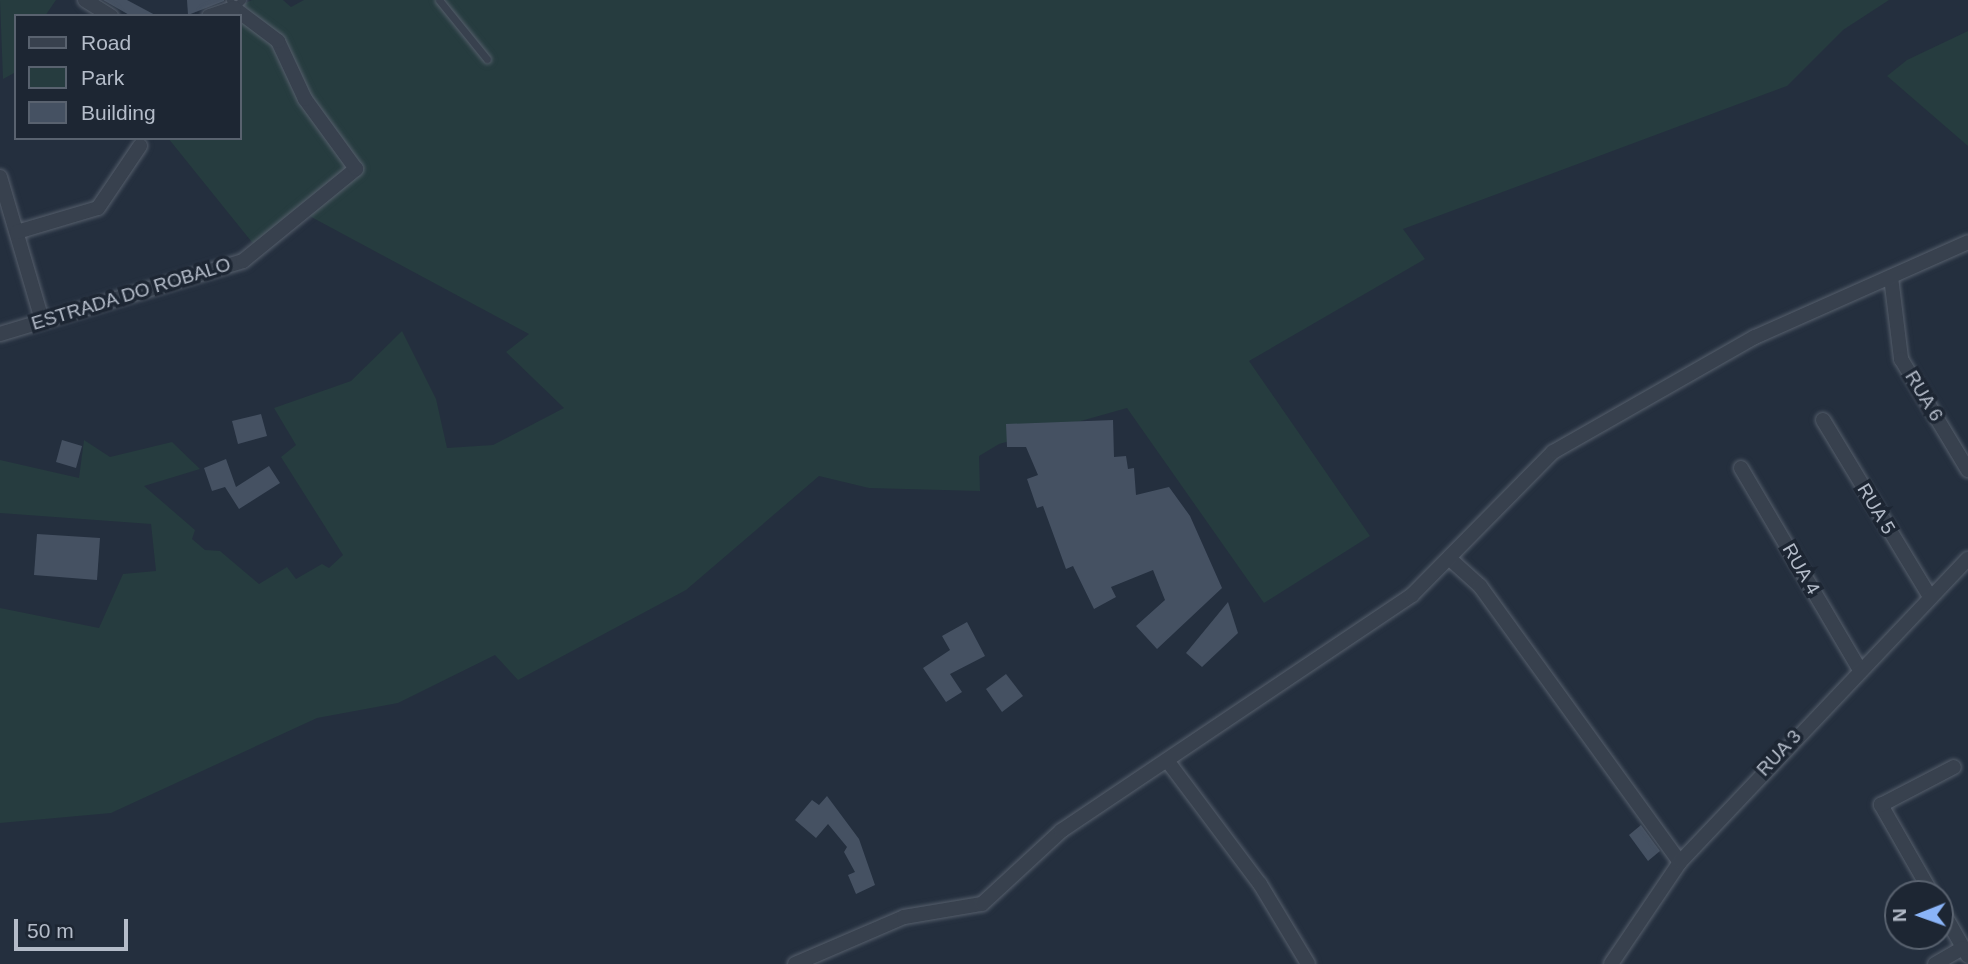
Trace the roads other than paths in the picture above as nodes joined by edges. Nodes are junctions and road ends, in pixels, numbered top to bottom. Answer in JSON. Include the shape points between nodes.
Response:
{"nodes":[{"id":1,"x":85,"y":0,"type":"edge"},
{"id":2,"x":439,"y":0,"type":"edge"},
{"id":3,"x":235,"y":3,"type":"edge"},
{"id":4,"x":108,"y":14,"type":"edge"},
{"id":5,"x":213,"y":14,"type":"edge"},
{"id":6,"x":487,"y":59,"type":"dead end"},
{"id":7,"x":140,"y":146,"type":"dead end"},
{"id":8,"x":0,"y":177,"type":"edge"},
{"id":9,"x":17,"y":232,"type":"junction"},
{"id":10,"x":1968,"y":242,"type":"edge"},
{"id":11,"x":1891,"y":277,"type":"junction"},
{"id":12,"x":42,"y":320,"type":"junction"},
{"id":13,"x":0,"y":334,"type":"edge"},
{"id":14,"x":1823,"y":420,"type":"dead end"},
{"id":15,"x":1741,"y":468,"type":"dead end"},
{"id":16,"x":1968,"y":470,"type":"edge"},
{"id":17,"x":1450,"y":559,"type":"junction"},
{"id":18,"x":1968,"y":559,"type":"edge"},
{"id":19,"x":1930,"y":597,"type":"junction"},
{"id":20,"x":1860,"y":670,"type":"junction"},
{"id":21,"x":1169,"y":763,"type":"junction"},
{"id":22,"x":1954,"y":768,"type":"dead end"},
{"id":23,"x":1680,"y":862,"type":"junction"},
{"id":24,"x":1924,"y":880,"type":"edge"},
{"id":25,"x":1954,"y":931,"type":"edge"},
{"id":26,"x":1966,"y":952,"type":"edge"},
{"id":27,"x":795,"y":964,"type":"edge"},
{"id":28,"x":1308,"y":964,"type":"edge"},
{"id":29,"x":1611,"y":964,"type":"edge"},
{"id":30,"x":1935,"y":964,"type":"edge"}],
"edges":[{"from":1,"to":4,"type":"street"},
{"from":2,"to":6,"type":"lane"},
{"from":3,"to":5,"type":"street"},
{"from":3,"to":12,"type":"street","name":"ESTRADA DO ROBALO","via":[[278,41],[305,99],[356,169],[243,261]]},
{"from":7,"to":9,"type":"street","via":[[98,208]]},
{"from":8,"to":9,"type":"street"},
{"from":9,"to":12,"type":"street"},
{"from":10,"to":11,"type":"street"},
{"from":11,"to":16,"type":"street","name":"RUA 6","via":[[1901,359]]},
{"from":11,"to":17,"type":"street","via":[[1755,337],[1553,452]]},
{"from":12,"to":13,"type":"street","name":"ESTRADA DO ROBALO"},
{"from":14,"to":19,"type":"street","name":"RUA 5"},
{"from":15,"to":20,"type":"street","name":"RUA 4"},
{"from":17,"to":21,"type":"street","via":[[1412,595],[1308,661]]},
{"from":17,"to":23,"type":"street","via":[[1480,586]]},
{"from":18,"to":19,"type":"street","name":"RUA 3"},
{"from":19,"to":20,"type":"street","name":"RUA 3"},
{"from":20,"to":23,"type":"street","name":"RUA 3"},
{"from":21,"to":27,"type":"street","via":[[1061,831],[982,904],[904,917]]},
{"from":21,"to":28,"type":"street","via":[[1260,884]]},
{"from":22,"to":24,"type":"street","via":[[1881,805]]},
{"from":23,"to":29,"type":"street","name":"RUA 3"},
{"from":25,"to":26,"type":"street"},
{"from":26,"to":30,"type":"street"}]}
